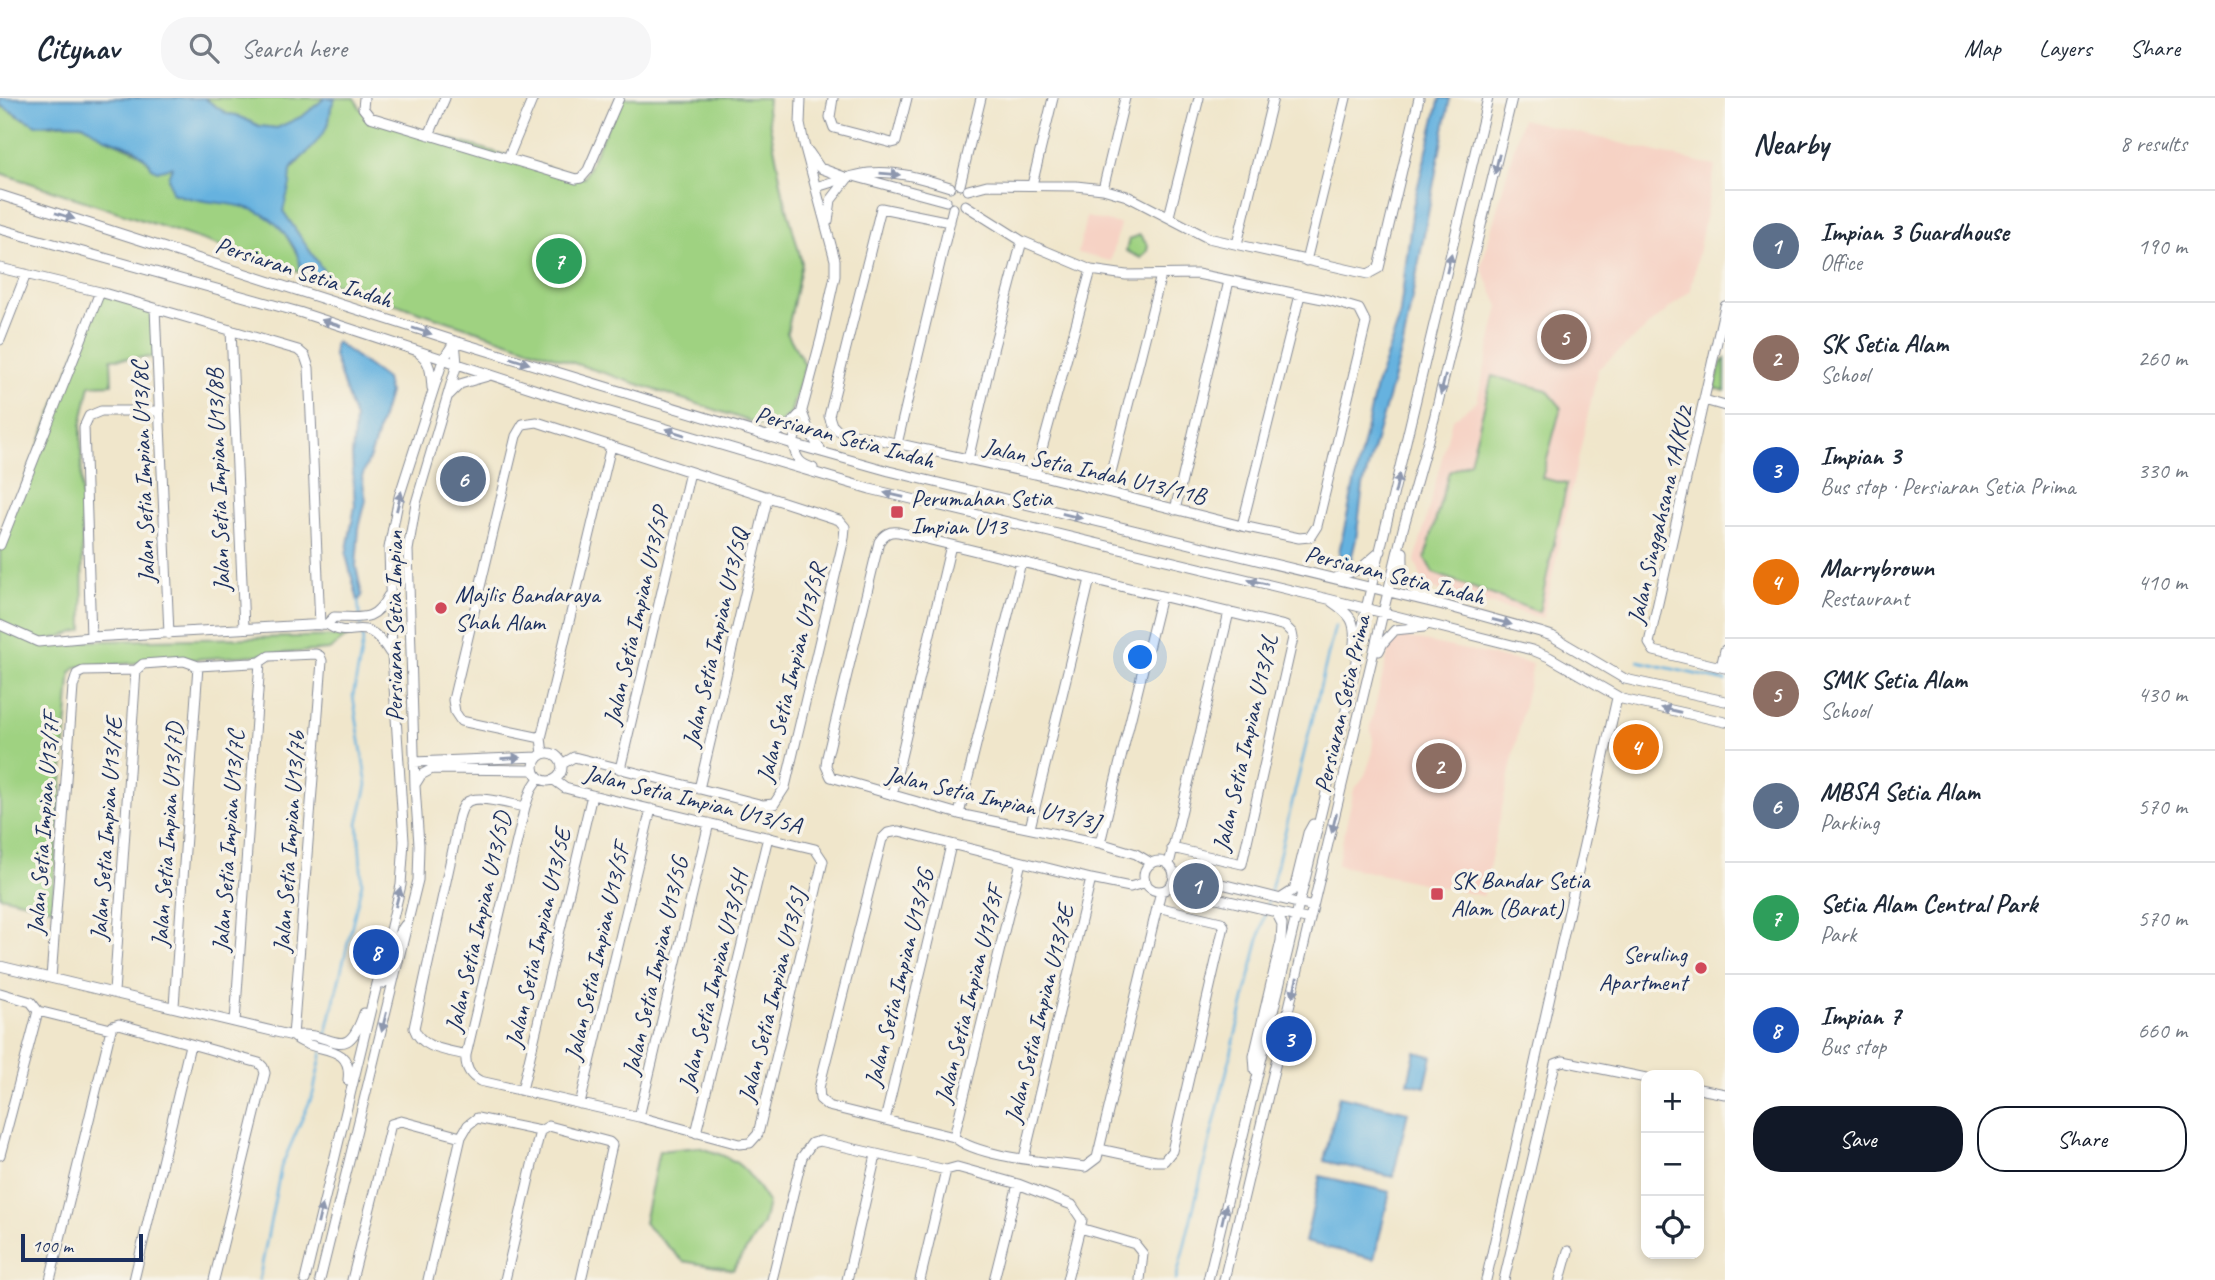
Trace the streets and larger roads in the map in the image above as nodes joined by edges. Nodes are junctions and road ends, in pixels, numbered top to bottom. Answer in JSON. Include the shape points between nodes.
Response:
{"nodes":[{"id":1,"x":364,"y":98,"type":"edge"},
{"id":2,"x":445,"y":98,"type":"edge"},
{"id":3,"x":533,"y":98,"type":"edge"},
{"id":4,"x":619,"y":98,"type":"edge"},
{"id":5,"x":801,"y":98,"type":"edge"},
{"id":6,"x":833,"y":98,"type":"edge"},
{"id":7,"x":907,"y":98,"type":"edge"},
{"id":8,"x":981,"y":98,"type":"edge"},
{"id":9,"x":1053,"y":98,"type":"edge"},
{"id":10,"x":1125,"y":98,"type":"edge"},
{"id":11,"x":1199,"y":98,"type":"edge"},
{"id":12,"x":1273,"y":98,"type":"edge"},
{"id":13,"x":1346,"y":98,"type":"edge"},
{"id":14,"x":1419,"y":98,"type":"edge"},
{"id":15,"x":1488,"y":98,"type":"edge"},
{"id":16,"x":1512,"y":98,"type":"edge"},
{"id":17,"x":429,"y":135,"type":"junction"},
{"id":18,"x":804,"y":144,"type":"junction"},
{"id":19,"x":508,"y":159,"type":"junction"},
{"id":20,"x":852,"y":178,"type":"junction"},
{"id":21,"x":1032,"y":185,"type":"junction"},
{"id":22,"x":816,"y":187,"type":"junction"},
{"id":23,"x":959,"y":187,"type":"junction"},
{"id":24,"x":1103,"y":188,"type":"junction"},
{"id":25,"x":0,"y":195,"type":"edge"},
{"id":26,"x":950,"y":204,"type":"junction"},
{"id":27,"x":965,"y":205,"type":"junction"},
{"id":28,"x":1169,"y":216,"type":"junction"},
{"id":29,"x":950,"y":222,"type":"junction"},
{"id":30,"x":0,"y":229,"type":"edge"},
{"id":31,"x":828,"y":230,"type":"junction"},
{"id":32,"x":1022,"y":241,"type":"junction"},
{"id":33,"x":1237,"y":244,"type":"junction"},
{"id":34,"x":1306,"y":261,"type":"junction"},
{"id":35,"x":0,"y":268,"type":"edge"},
{"id":36,"x":1091,"y":270,"type":"junction"},
{"id":37,"x":26,"y":274,"type":"junction"},
{"id":38,"x":1161,"y":275,"type":"junction"},
{"id":39,"x":1229,"y":281,"type":"junction"},
{"id":40,"x":100,"y":292,"type":"junction"},
{"id":41,"x":1300,"y":295,"type":"junction"},
{"id":42,"x":1725,"y":306,"type":"edge"},
{"id":43,"x":156,"y":308,"type":"junction"},
{"id":44,"x":231,"y":330,"type":"junction"},
{"id":45,"x":0,"y":340,"type":"edge"},
{"id":46,"x":454,"y":341,"type":"junction"},
{"id":47,"x":417,"y":351,"type":"junction"},
{"id":48,"x":443,"y":360,"type":"junction"},
{"id":49,"x":457,"y":364,"type":"junction"},
{"id":50,"x":490,"y":375,"type":"junction"},
{"id":51,"x":433,"y":393,"type":"junction"},
{"id":52,"x":447,"y":397,"type":"junction"},
{"id":53,"x":1703,"y":400,"type":"junction"},
{"id":54,"x":1725,"y":406,"type":"edge"},
{"id":55,"x":802,"y":410,"type":"junction"},
{"id":56,"x":160,"y":411,"type":"junction"},
{"id":57,"x":765,"y":436,"type":"junction"},
{"id":58,"x":793,"y":444,"type":"junction"},
{"id":59,"x":897,"y":444,"type":"junction"},
{"id":60,"x":611,"y":446,"type":"junction"},
{"id":61,"x":823,"y":453,"type":"junction"},
{"id":62,"x":968,"y":460,"type":"junction"},
{"id":63,"x":691,"y":472,"type":"junction"},
{"id":64,"x":1035,"y":474,"type":"junction"},
{"id":65,"x":870,"y":489,"type":"junction"},
{"id":66,"x":1106,"y":492,"type":"junction"},
{"id":67,"x":768,"y":496,"type":"junction"},
{"id":68,"x":1175,"y":510,"type":"junction"},
{"id":69,"x":1242,"y":526,"type":"junction"},
{"id":70,"x":1403,"y":529,"type":"junction"},
{"id":71,"x":0,"y":545,"type":"edge"},
{"id":72,"x":951,"y":545,"type":"junction"},
{"id":73,"x":1381,"y":551,"type":"junction"},
{"id":74,"x":1021,"y":562,"type":"junction"},
{"id":75,"x":1090,"y":579,"type":"junction"},
{"id":76,"x":1332,"y":579,"type":"junction"},
{"id":77,"x":1372,"y":589,"type":"junction"},
{"id":78,"x":1389,"y":592,"type":"junction"},
{"id":79,"x":389,"y":593,"type":"junction"},
{"id":80,"x":1161,"y":596,"type":"junction"},
{"id":81,"x":1324,"y":598,"type":"junction"},
{"id":82,"x":1443,"y":605,"type":"junction"},
{"id":83,"x":1366,"y":609,"type":"junction"},
{"id":84,"x":1229,"y":612,"type":"junction"},
{"id":85,"x":1384,"y":613,"type":"junction"},
{"id":86,"x":0,"y":625,"type":"edge"},
{"id":87,"x":323,"y":625,"type":"junction"},
{"id":88,"x":1432,"y":626,"type":"junction"},
{"id":89,"x":244,"y":628,"type":"junction"},
{"id":90,"x":169,"y":634,"type":"junction"},
{"id":91,"x":91,"y":637,"type":"junction"},
{"id":92,"x":1725,"y":650,"type":"edge"},
{"id":93,"x":392,"y":655,"type":"junction"},
{"id":94,"x":260,"y":662,"type":"junction"},
{"id":95,"x":198,"y":666,"type":"junction"},
{"id":96,"x":1723,"y":667,"type":"edge"},
{"id":97,"x":136,"y":670,"type":"junction"},
{"id":98,"x":1371,"y":674,"type":"junction"},
{"id":99,"x":1618,"y":698,"type":"junction"},
{"id":100,"x":1725,"y":701,"type":"edge"},
{"id":101,"x":1348,"y":702,"type":"junction"},
{"id":102,"x":1725,"y":722,"type":"edge"},
{"id":103,"x":541,"y":738,"type":"junction"},
{"id":104,"x":414,"y":741,"type":"junction"},
{"id":105,"x":540,"y":755,"type":"junction"},
{"id":106,"x":435,"y":761,"type":"junction"},
{"id":107,"x":414,"y":762,"type":"junction"},
{"id":108,"x":562,"y":764,"type":"junction"},
{"id":109,"x":469,"y":765,"type":"junction"},
{"id":110,"x":620,"y":769,"type":"junction"},
{"id":111,"x":537,"y":774,"type":"junction"},
{"id":112,"x":554,"y":780,"type":"junction"},
{"id":113,"x":415,"y":786,"type":"junction"},
{"id":114,"x":699,"y":789,"type":"junction"},
{"id":115,"x":592,"y":795,"type":"junction"},
{"id":116,"x":892,"y":795,"type":"junction"},
{"id":117,"x":525,"y":807,"type":"junction"},
{"id":118,"x":651,"y":809,"type":"junction"},
{"id":119,"x":1320,"y":812,"type":"junction"},
{"id":120,"x":959,"y":814,"type":"junction"},
{"id":121,"x":709,"y":822,"type":"junction"},
{"id":122,"x":1030,"y":828,"type":"junction"},
{"id":123,"x":768,"y":837,"type":"junction"},
{"id":124,"x":404,"y":841,"type":"junction"},
{"id":125,"x":1100,"y":843,"type":"junction"},
{"id":126,"x":951,"y":845,"type":"junction"},
{"id":127,"x":1172,"y":848,"type":"junction"},
{"id":128,"x":821,"y":857,"type":"joint"},
{"id":129,"x":1021,"y":862,"type":"junction"},
{"id":130,"x":1151,"y":863,"type":"junction"},
{"id":131,"x":1171,"y":868,"type":"junction"},
{"id":132,"x":1091,"y":879,"type":"junction"},
{"id":133,"x":1146,"y":882,"type":"junction"},
{"id":134,"x":1165,"y":889,"type":"junction"},
{"id":135,"x":1280,"y":899,"type":"junction"},
{"id":136,"x":1299,"y":904,"type":"junction"},
{"id":137,"x":1157,"y":907,"type":"junction"},
{"id":138,"x":1313,"y":907,"type":"junction"},
{"id":139,"x":1276,"y":912,"type":"junction"},
{"id":140,"x":1296,"y":916,"type":"junction"},
{"id":141,"x":1310,"y":920,"type":"junction"},
{"id":142,"x":408,"y":921,"type":"junction"},
{"id":143,"x":0,"y":966,"type":"edge"},
{"id":144,"x":378,"y":977,"type":"junction"},
{"id":145,"x":51,"y":978,"type":"junction"},
{"id":146,"x":375,"y":990,"type":"junction"},
{"id":147,"x":114,"y":992,"type":"junction"},
{"id":148,"x":0,"y":993,"type":"edge"},
{"id":149,"x":174,"y":1006,"type":"junction"},
{"id":150,"x":37,"y":1011,"type":"junction"},
{"id":151,"x":235,"y":1022,"type":"junction"},
{"id":152,"x":111,"y":1030,"type":"junction"},
{"id":153,"x":293,"y":1036,"type":"junction"},
{"id":154,"x":190,"y":1045,"type":"junction"},
{"id":155,"x":332,"y":1046,"type":"junction"},
{"id":156,"x":466,"y":1055,"type":"junction"},
{"id":157,"x":1641,"y":1077,"type":"edge"},
{"id":158,"x":1256,"y":1079,"type":"junction"},
{"id":159,"x":522,"y":1090,"type":"junction"},
{"id":160,"x":1704,"y":1090,"type":"edge"},
{"id":161,"x":1725,"y":1094,"type":"edge"},
{"id":162,"x":580,"y":1104,"type":"junction"},
{"id":163,"x":639,"y":1117,"type":"junction"},
{"id":164,"x":342,"y":1120,"type":"junction"},
{"id":165,"x":885,"y":1120,"type":"junction"},
{"id":166,"x":541,"y":1131,"type":"junction"},
{"id":167,"x":696,"y":1133,"type":"junction"},
{"id":168,"x":461,"y":1137,"type":"junction"},
{"id":169,"x":954,"y":1137,"type":"junction"},
{"id":170,"x":1098,"y":1154,"type":"junction"},
{"id":171,"x":0,"y":1155,"type":"edge"},
{"id":172,"x":876,"y":1155,"type":"junction"},
{"id":173,"x":1024,"y":1158,"type":"junction"},
{"id":174,"x":946,"y":1170,"type":"junction"},
{"id":175,"x":1018,"y":1184,"type":"junction"},
{"id":176,"x":1081,"y":1224,"type":"junction"},
{"id":177,"x":1568,"y":1251,"type":"dead end"},
{"id":178,"x":50,"y":1280,"type":"edge"},
{"id":179,"x":134,"y":1280,"type":"edge"},
{"id":180,"x":214,"y":1280,"type":"edge"},
{"id":181,"x":305,"y":1280,"type":"edge"},
{"id":182,"x":320,"y":1280,"type":"edge"},
{"id":183,"x":352,"y":1280,"type":"edge"},
{"id":184,"x":428,"y":1280,"type":"edge"},
{"id":185,"x":505,"y":1280,"type":"edge"},
{"id":186,"x":581,"y":1280,"type":"edge"},
{"id":187,"x":772,"y":1280,"type":"edge"},
{"id":188,"x":846,"y":1280,"type":"edge"},
{"id":189,"x":920,"y":1280,"type":"edge"},
{"id":190,"x":994,"y":1280,"type":"edge"},
{"id":191,"x":1067,"y":1280,"type":"edge"},
{"id":192,"x":1140,"y":1280,"type":"edge"},
{"id":193,"x":1208,"y":1280,"type":"edge"},
{"id":194,"x":1224,"y":1280,"type":"edge"},
{"id":195,"x":1486,"y":1280,"type":"edge"},
{"id":196,"x":1504,"y":1280,"type":"edge"},
{"id":197,"x":1560,"y":1280,"type":"edge"}],
"edges":[{"from":1,"to":17,"type":"street","via":[[363,108],[370,117]]},
{"from":2,"to":17,"type":"street"},
{"from":3,"to":19,"type":"street"},
{"from":4,"to":19,"type":"street","via":[[581,178]]},
{"from":5,"to":18,"type":"street"},
{"from":6,"to":7,"type":"street","via":[[834,128],[892,143]]},
{"from":8,"to":23,"type":"street"},
{"from":9,"to":21,"type":"street"},
{"from":10,"to":24,"type":"street"},
{"from":11,"to":28,"type":"street"},
{"from":12,"to":33,"type":"street"},
{"from":13,"to":34,"type":"street"},
{"from":14,"to":34,"type":"street","via":[[1379,268],[1360,274]]},
{"from":73,"to":15,"type":"street","name":"Persiaran Setia Prima","one_way":true},
{"from":16,"to":70,"type":"street","name":"Persiaran Setia Prima","one_way":true},
{"from":17,"to":19,"type":"street"},
{"from":18,"to":20,"type":"street","via":[[820,168]]},
{"from":18,"to":22,"type":"street"},
{"from":20,"to":22,"type":"street"},
{"from":20,"to":23,"type":"street","one_way":true,"via":[[890,172]]},
{"from":20,"to":26,"type":"street"},
{"from":20,"to":31,"type":"street","via":[[831,200]]},
{"from":21,"to":23,"type":"street"},
{"from":21,"to":24,"type":"street"},
{"from":22,"to":31,"type":"street"},
{"from":23,"to":26,"type":"street","via":[[946,194]]},
{"from":23,"to":27,"type":"street","via":[[969,200]]},
{"from":24,"to":28,"type":"street"},
{"from":25,"to":46,"type":"street","name":"Persiaran Setia Indah","one_way":true},
{"from":26,"to":27,"type":"street"},
{"from":26,"to":29,"type":"street"},
{"from":27,"to":32,"type":"street"},
{"from":28,"to":33,"type":"street","via":[[1208,238]]},
{"from":29,"to":59,"type":"street"},
{"from":29,"to":59,"type":"street","name":"Jalan Setia Indah U13/11B","via":[[881,208],[828,416],[837,430]]},
{"from":47,"to":30,"type":"street","name":"Persiaran Setia Indah","one_way":true,"via":[[299,312]]},
{"from":31,"to":55,"type":"street","via":[[835,276]]},
{"from":32,"to":36,"type":"street"},
{"from":32,"to":62,"type":"street"},
{"from":33,"to":34,"type":"street"},
{"from":35,"to":37,"type":"street"},
{"from":36,"to":38,"type":"street"},
{"from":36,"to":64,"type":"street"},
{"from":37,"to":40,"type":"street"},
{"from":37,"to":45,"type":"street"},
{"from":38,"to":39,"type":"street","via":[[1197,274]]},
{"from":38,"to":66,"type":"street"},
{"from":39,"to":41,"type":"street"},
{"from":39,"to":68,"type":"street"},
{"from":40,"to":43,"type":"street"},
{"from":40,"to":71,"type":"street"},
{"from":41,"to":69,"type":"street"},
{"from":41,"to":69,"type":"street","name":"Jalan Setia Indah U13/11B","via":[[1359,309],[1366,323],[1317,526],[1310,537],[1299,538]]},
{"from":42,"to":53,"type":"street"},
{"from":43,"to":44,"type":"street"},
{"from":43,"to":56,"type":"street","name":"Jalan Setia Impian U13/8C"},
{"from":44,"to":87,"type":"street","via":[[298,350],[309,368]]},
{"from":44,"to":89,"type":"street","name":"Jalan Setia Impian U13/8B"},
{"from":46,"to":48,"type":"street","name":"Persiaran Setia Impian"},
{"from":46,"to":49,"type":"street","name":"Persiaran Setia Impian"},
{"from":46,"to":57,"type":"street","name":"Persiaran Setia Indah","one_way":true},
{"from":47,"to":48,"type":"street","name":"Persiaran Setia Indah"},
{"from":47,"to":51,"type":"street","via":[[426,358]]},
{"from":48,"to":49,"type":"street","name":"Persiaran Setia Indah"},
{"from":48,"to":51,"type":"street","name":"Persiaran Setia Impian"},
{"from":49,"to":50,"type":"street","name":"Persiaran Setia Indah"},
{"from":49,"to":52,"type":"street","name":"Persiaran Setia Impian"},
{"from":50,"to":52,"type":"street","via":[[460,384]]},
{"from":65,"to":50,"type":"street","name":"Persiaran Setia Indah","one_way":true},
{"from":79,"to":51,"type":"street","name":"Persiaran Setia Impian","one_way":true,"via":[[389,548],[399,497]]},
{"from":52,"to":104,"type":"street","name":"Persiaran Setia Impian","via":[[416,503],[408,550]]},
{"from":53,"to":54,"type":"street","name":"Jalan Singgahsana 1A/KU2"},
{"from":53,"to":96,"type":"street","name":"Jalan Singgahsana 1A/KU2","via":[[1649,643],[1658,652]]},
{"from":55,"to":57,"type":"street","via":[[787,428]]},
{"from":55,"to":58,"type":"street"},
{"from":55,"to":61,"type":"street"},
{"from":56,"to":90,"type":"street","name":"Jalan Setia Impian U13/8C"},
{"from":56,"to":91,"type":"street","via":[[101,411],[89,416],[84,427]]},
{"from":57,"to":58,"type":"street","name":"Persiaran Setia Indah"},
{"from":58,"to":61,"type":"street","name":"Persiaran Setia Indah"},
{"from":58,"to":65,"type":"street","via":[[796,459],[804,465],[858,479]]},
{"from":59,"to":62,"type":"street","name":"Jalan Setia Indah U13/11B"},
{"from":60,"to":63,"type":"street"},
{"from":60,"to":103,"type":"street"},
{"from":60,"to":103,"type":"street","via":[[537,422],[523,424],[516,436],[453,700],[461,721]]},
{"from":61,"to":76,"type":"street","name":"Persiaran Setia Indah","one_way":true},
{"from":62,"to":64,"type":"street","name":"Jalan Setia Indah U13/11B"},
{"from":63,"to":67,"type":"street"},
{"from":63,"to":110,"type":"street","name":"Jalan Setia Impian U13/5P"},
{"from":64,"to":66,"type":"street","name":"Jalan Setia Indah U13/11B"},
{"from":81,"to":65,"type":"street","name":"Persiaran Setia Indah","one_way":true},
{"from":66,"to":68,"type":"street","name":"Jalan Setia Indah U13/11B"},
{"from":67,"to":114,"type":"street","name":"Jalan Setia Impian U13/5Q"},
{"from":67,"to":114,"type":"street","name":"Jalan Setia Impian U13/5R","via":[[839,520],[845,527],[844,538],[785,787],[774,804],[762,805]]},
{"from":68,"to":69,"type":"street","name":"Jalan Setia Indah U13/11B"},
{"from":70,"to":78,"type":"street","name":"Persiaran Setia Prima"},
{"from":70,"to":82,"type":"street","via":[[1402,573],[1411,589]]},
{"from":72,"to":74,"type":"street"},
{"from":72,"to":116,"type":"street"},
{"from":72,"to":116,"type":"street","name":"Jalan Setia Impian U13/3J","via":[[898,532],[888,532],[879,542],[827,757],[827,772],[837,780]]},
{"from":73,"to":76,"type":"street","via":[[1360,569]]},
{"from":73,"to":77,"type":"street","name":"Persiaran Setia Prima"},
{"from":74,"to":75,"type":"street"},
{"from":74,"to":120,"type":"street"},
{"from":75,"to":80,"type":"street"},
{"from":75,"to":122,"type":"street"},
{"from":76,"to":77,"type":"street","name":"Persiaran Setia Indah"},
{"from":77,"to":78,"type":"street","name":"Persiaran Setia Indah"},
{"from":77,"to":83,"type":"street","name":"Persiaran Setia Prima"},
{"from":78,"to":82,"type":"street","name":"Persiaran Setia Indah"},
{"from":78,"to":85,"type":"street","name":"Persiaran Setia Prima"},
{"from":79,"to":87,"type":"street","via":[[381,610],[370,617],[334,617]]},
{"from":79,"to":93,"type":"street","name":"Persiaran Setia Impian"},
{"from":80,"to":84,"type":"street"},
{"from":80,"to":125,"type":"street"},
{"from":81,"to":83,"type":"street","name":"Persiaran Setia Indah"},
{"from":81,"to":101,"type":"street","via":[[1348,613],[1356,628]]},
{"from":82,"to":100,"type":"street","name":"Persiaran Setia Indah","one_way":true,"via":[[1552,636],[1625,679]]},
{"from":83,"to":85,"type":"street","name":"Persiaran Setia Indah"},
{"from":83,"to":101,"type":"street","name":"Persiaran Setia Prima"},
{"from":84,"to":127,"type":"street"},
{"from":84,"to":127,"type":"street","name":"Jalan Setia Impian U13/3L","via":[[1284,626],[1293,638],[1242,864]]},
{"from":85,"to":88,"type":"street","name":"Persiaran Setia Indah"},
{"from":85,"to":98,"type":"street","name":"Persiaran Setia Prima"},
{"from":86,"to":91,"type":"street","via":[[38,642]]},
{"from":87,"to":89,"type":"street"},
{"from":87,"to":93,"type":"street","via":[[334,630],[370,630],[381,637]]},
{"from":88,"to":98,"type":"street","via":[[1395,629],[1383,643]]},
{"from":88,"to":99,"type":"street","name":"Persiaran Setia Indah","via":[[1549,657]]},
{"from":89,"to":90,"type":"street"},
{"from":90,"to":91,"type":"street"},
{"from":92,"to":96,"type":"street"},
{"from":93,"to":124,"type":"street","name":"Persiaran Setia Impian"},
{"from":94,"to":95,"type":"street"},
{"from":94,"to":151,"type":"street","name":"Jalan Setia Impian U13/7C"},
{"from":94,"to":153,"type":"street","name":"Jalan Setia Impian U13/7b","via":[[268,656],[316,654],[322,661]]},
{"from":95,"to":97,"type":"street","via":[[184,661],[143,664]]},
{"from":95,"to":149,"type":"street","name":"Jalan Setia Impian U13/7D"},
{"from":97,"to":145,"type":"street","name":"Jalan Setia Impian U13/7F","via":[[83,671],[73,687]]},
{"from":97,"to":147,"type":"street","name":"Jalan Setia Impian U13/7E"},
{"from":98,"to":138,"type":"street","name":"Persiaran Setia Prima","one_way":true},
{"from":102,"to":99,"type":"street","name":"Persiaran Setia Indah","one_way":true},
{"from":99,"to":195,"type":"street"},
{"from":101,"to":119,"type":"street","name":"Persiaran Setia Prima"},
{"from":103,"to":105,"type":"street"},
{"from":104,"to":106,"type":"street","via":[[419,756]]},
{"from":104,"to":107,"type":"street","name":"Persiaran Setia Impian"},
{"from":105,"to":108,"type":"street","via":[[556,756]]},
{"from":109,"to":105,"type":"street","one_way":true},
{"from":105,"to":111,"type":"street"},
{"from":106,"to":107,"type":"street"},
{"from":106,"to":109,"type":"street"},
{"from":107,"to":113,"type":"street","name":"Persiaran Setia Impian"},
{"from":107,"to":124,"type":"street","via":[[405,773]]},
{"from":108,"to":110,"type":"street","via":[[575,757]]},
{"from":108,"to":112,"type":"street"},
{"from":109,"to":111,"type":"street"},
{"from":109,"to":113,"type":"street","via":[[432,769],[421,775]]},
{"from":110,"to":114,"type":"street"},
{"from":111,"to":112,"type":"street","via":[[546,781]]},
{"from":111,"to":117,"type":"street","name":"Jalan Setia Impian U13/5D"},
{"from":112,"to":115,"type":"street","name":"Jalan Setia Impian U13/5A"},
{"from":113,"to":142,"type":"street","name":"Persiaran Setia Impian","via":[[418,880]]},
{"from":115,"to":118,"type":"street","name":"Jalan Setia Impian U13/5A"},
{"from":115,"to":159,"type":"street","name":"Jalan Setia Impian U13/5E"},
{"from":116,"to":120,"type":"street","name":"Jalan Setia Impian U13/3J"},
{"from":117,"to":156,"type":"street","name":"Jalan Setia Impian U13/5D"},
{"from":117,"to":156,"type":"street","via":[[477,798],[465,804],[457,830],[414,1028],[416,1036],[430,1045]]},
{"from":118,"to":121,"type":"street","name":"Jalan Setia Impian U13/5A"},
{"from":118,"to":162,"type":"street","name":"Jalan Setia Impian U13/5F"},
{"from":119,"to":135,"type":"street","via":[[1308,833],[1294,890]]},
{"from":119,"to":136,"type":"street","name":"Persiaran Setia Prima"},
{"from":120,"to":122,"type":"street","name":"Jalan Setia Impian U13/3J"},
{"from":121,"to":123,"type":"street","name":"Jalan Setia Impian U13/5A"},
{"from":121,"to":163,"type":"street","name":"Jalan Setia Impian U13/5G"},
{"from":122,"to":125,"type":"street","name":"Jalan Setia Impian U13/3J"},
{"from":123,"to":128,"type":"street","name":"Jalan Setia Impian U13/5A","via":[[815,849]]},
{"from":123,"to":167,"type":"street","name":"Jalan Setia Impian U13/5H"},
{"from":144,"to":124,"type":"street","name":"Persiaran Setia Impian","one_way":true,"via":[[401,885]]},
{"from":125,"to":130,"type":"street","name":"Jalan Setia Impian U13/3J"},
{"from":126,"to":129,"type":"street"},
{"from":126,"to":165,"type":"street","name":"Jalan Setia Impian U13/3G"},
{"from":126,"to":165,"type":"street","via":[[899,831],[888,832],[881,839],[819,1088],[820,1099],[828,1106]]},
{"from":127,"to":131,"type":"street"},
{"from":128,"to":167,"type":"street","name":"Jalan Setia Impian U13/5J","via":[[824,866],[758,1134],[750,1143],[739,1144]]},
{"from":129,"to":132,"type":"street"},
{"from":129,"to":169,"type":"street","name":"Jalan Setia Impian U13/3F"},
{"from":130,"to":131,"type":"street","via":[[1160,860]]},
{"from":130,"to":133,"type":"street","via":[[1146,868]]},
{"from":131,"to":134,"type":"street","via":[[1174,880]]},
{"from":131,"to":135,"type":"street"},
{"from":132,"to":133,"type":"street","via":[[1130,887]]},
{"from":132,"to":173,"type":"street","name":"Jalan Setia Impian U13/3E"},
{"from":133,"to":134,"type":"street","via":[[1152,889]]},
{"from":134,"to":137,"type":"street"},
{"from":134,"to":139,"type":"street"},
{"from":135,"to":136,"type":"street"},
{"from":136,"to":138,"type":"street"},
{"from":136,"to":140,"type":"street","name":"Persiaran Setia Prima"},
{"from":137,"to":170,"type":"street"},
{"from":137,"to":170,"type":"street","via":[[1224,926],[1172,1151],[1164,1161]]},
{"from":138,"to":141,"type":"street","name":"Persiaran Setia Prima"},
{"from":139,"to":140,"type":"street"},
{"from":139,"to":158,"type":"street","via":[[1282,924],[1281,942],[1254,1056]]},
{"from":140,"to":141,"type":"street"},
{"from":140,"to":158,"type":"street","name":"Persiaran Setia Prima"},
{"from":141,"to":194,"type":"street","name":"Persiaran Setia Prima","one_way":true},
{"from":142,"to":144,"type":"street","via":[[396,938],[384,983]]},
{"from":142,"to":182,"type":"street","name":"Persiaran Setia Impian","one_way":true},
{"from":143,"to":145,"type":"street"},
{"from":144,"to":146,"type":"street","name":"Persiaran Setia Impian"},
{"from":145,"to":147,"type":"street"},
{"from":146,"to":155,"type":"street","via":[[352,1039]]},
{"from":146,"to":164,"type":"street","name":"Persiaran Setia Impian"},
{"from":147,"to":149,"type":"street"},
{"from":148,"to":150,"type":"street","via":[[31,1002]]},
{"from":149,"to":151,"type":"street"},
{"from":150,"to":152,"type":"street"},
{"from":150,"to":171,"type":"street"},
{"from":151,"to":153,"type":"street"},
{"from":152,"to":154,"type":"street","via":[[119,1024]]},
{"from":152,"to":178,"type":"street"},
{"from":153,"to":155,"type":"street","via":[[305,1034]]},
{"from":154,"to":179,"type":"street"},
{"from":154,"to":180,"type":"street","via":[[259,1063],[265,1073]]},
{"from":155,"to":164,"type":"street","via":[[345,1059],[349,1072]]},
{"from":156,"to":159,"type":"street","name":"Jalan Setia Impian U13/5D","via":[[472,1077]]},
{"from":157,"to":196,"type":"street","via":[[1563,1061],[1555,1064]]},
{"from":193,"to":158,"type":"street","name":"Persiaran Setia Prima","one_way":true},
{"from":159,"to":162,"type":"street"},
{"from":160,"to":161,"type":"street"},
{"from":162,"to":163,"type":"street"},
{"from":163,"to":167,"type":"street"},
{"from":181,"to":164,"type":"street","name":"Persiaran Setia Impian","one_way":true},
{"from":165,"to":169,"type":"street"},
{"from":166,"to":168,"type":"street","via":[[477,1118]]},
{"from":166,"to":185,"type":"street"},
{"from":166,"to":186,"type":"street","via":[[549,1126],[612,1145]]},
{"from":168,"to":183,"type":"street","via":[[401,1121],[391,1124]]},
{"from":168,"to":184,"type":"street"},
{"from":169,"to":173,"type":"street","via":[[964,1145]]},
{"from":170,"to":173,"type":"street","via":[[1084,1167]]},
{"from":172,"to":174,"type":"street"},
{"from":172,"to":187,"type":"street","via":[[820,1141],[806,1150]]},
{"from":172,"to":188,"type":"street"},
{"from":174,"to":175,"type":"street","via":[[957,1167]]},
{"from":174,"to":189,"type":"street"},
{"from":175,"to":176,"type":"street","via":[[1072,1205]]},
{"from":175,"to":190,"type":"street"},
{"from":176,"to":191,"type":"street"},
{"from":176,"to":192,"type":"street","via":[[1135,1244],[1143,1254]]},
{"from":177,"to":197,"type":"street"}]}
